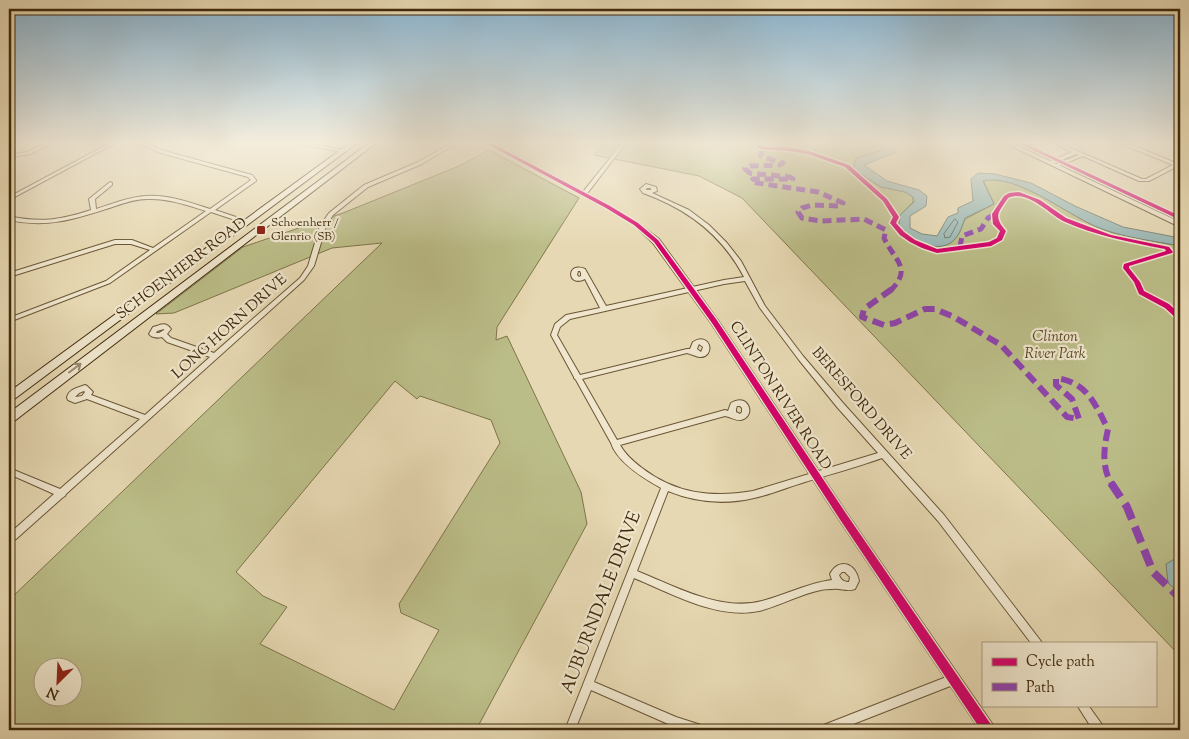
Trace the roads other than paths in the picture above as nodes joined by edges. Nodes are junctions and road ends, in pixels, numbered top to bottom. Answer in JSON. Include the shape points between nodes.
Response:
{"nodes":[{"id":1,"x":49,"y":177,"type":"edge"},
{"id":2,"x":251,"y":177,"type":"edge"},
{"id":3,"x":326,"y":177,"type":"edge"},
{"id":4,"x":385,"y":177,"type":"edge"},
{"id":5,"x":553,"y":177,"type":"edge"},
{"id":6,"x":597,"y":177,"type":"edge"},
{"id":7,"x":1081,"y":177,"type":"edge"},
{"id":8,"x":1135,"y":177,"type":"edge"},
{"id":9,"x":1152,"y":177,"type":"edge"},
{"id":10,"x":306,"y":178,"type":"joint"},
{"id":11,"x":110,"y":184,"type":"dead end"},
{"id":12,"x":316,"y":185,"type":"junction"},
{"id":13,"x":653,"y":193,"type":"dead end"},
{"id":14,"x":584,"y":194,"type":"junction"},
{"id":15,"x":279,"y":198,"type":"junction"},
{"id":16,"x":9,"y":199,"type":"edge"},
{"id":17,"x":288,"y":206,"type":"junction"},
{"id":18,"x":94,"y":211,"type":"junction"},
{"id":19,"x":211,"y":212,"type":"junction"},
{"id":20,"x":9,"y":218,"type":"edge"},
{"id":21,"x":246,"y":222,"type":"junction"},
{"id":22,"x":1180,"y":226,"type":"edge"},
{"id":23,"x":156,"y":250,"type":"junction"},
{"id":24,"x":9,"y":275,"type":"edge"},
{"id":25,"x":585,"y":278,"type":"dead end"},
{"id":26,"x":746,"y":279,"type":"junction"},
{"id":27,"x":690,"y":290,"type":"junction"},
{"id":28,"x":604,"y":309,"type":"junction"},
{"id":29,"x":9,"y":320,"type":"edge"},
{"id":30,"x":163,"y":334,"type":"dead end"},
{"id":31,"x":692,"y":350,"type":"dead end"},
{"id":32,"x":216,"y":356,"type":"junction"},
{"id":33,"x":40,"y":374,"type":"junction"},
{"id":34,"x":577,"y":378,"type":"junction"},
{"id":35,"x":48,"y":389,"type":"junction"},
{"id":36,"x":86,"y":396,"type":"dead end"},
{"id":37,"x":9,"y":397,"type":"edge"},
{"id":38,"x":728,"y":410,"type":"junction"},
{"id":39,"x":146,"y":418,"type":"junction"},
{"id":40,"x":9,"y":419,"type":"edge"},
{"id":41,"x":614,"y":444,"type":"junction"},
{"id":42,"x":884,"y":454,"type":"junction"},
{"id":43,"x":9,"y":471,"type":"edge"},
{"id":44,"x":816,"y":476,"type":"junction"},
{"id":45,"x":665,"y":487,"type":"junction"},
{"id":46,"x":62,"y":494,"type":"junction"},
{"id":47,"x":13,"y":536,"type":"dead end"},
{"id":48,"x":631,"y":573,"type":"junction"},
{"id":49,"x":834,"y":574,"type":"junction"},
{"id":50,"x":829,"y":583,"type":"junction"},
{"id":51,"x":842,"y":585,"type":"junction"},
{"id":52,"x":1037,"y":642,"type":"edge"},
{"id":53,"x":954,"y":679,"type":"junction"},
{"id":54,"x":588,"y":684,"type":"junction"},
{"id":55,"x":1083,"y":706,"type":"edge"},
{"id":56,"x":570,"y":730,"type":"edge"},
{"id":57,"x":700,"y":730,"type":"edge"},
{"id":58,"x":824,"y":730,"type":"edge"},
{"id":59,"x":988,"y":730,"type":"edge"},
{"id":60,"x":1099,"y":730,"type":"edge"}],
"edges":[{"from":1,"to":16,"type":"street"},
{"from":2,"to":19,"type":"street","via":[[254,180],[251,183]]},
{"from":3,"to":12,"type":"main road","name":"SCHOENHERR ROAD"},
{"from":4,"to":32,"type":"street","name":"LONG HORN DRIVE","via":[[371,183],[331,214],[323,226],[311,266],[302,279]]},
{"from":5,"to":14,"type":"street","name":"CLINTON RIVER ROAD"},
{"from":6,"to":14,"type":"street"},
{"from":7,"to":22,"type":"street"},
{"from":8,"to":9,"type":"street","via":[[1141,180]]},
{"from":10,"to":12,"type":"main road","via":[[307,184]]},
{"from":10,"to":15,"type":"main road","name":"SCHOENHERR ROAD"},
{"from":11,"to":18,"type":"street","via":[[92,199]]},
{"from":12,"to":17,"type":"main road","name":"SCHOENHERR ROAD"},
{"from":13,"to":26,"type":"street","name":"BERESFORD DRIVE","via":[[687,212],[716,235],[738,261]]},
{"from":14,"to":27,"type":"street","name":"CLINTON RIVER ROAD","via":[[647,232],[665,252]]},
{"from":15,"to":17,"type":"main road","via":[[288,200]]},
{"from":15,"to":21,"type":"main road","name":"SCHOENHERR ROAD"},
{"from":35,"to":17,"type":"main road","name":"SCHOENHERR ROAD","one_way":true},
{"from":18,"to":19,"type":"street","via":[[148,197],[164,198]]},
{"from":18,"to":20,"type":"street","via":[[51,222]]},
{"from":19,"to":21,"type":"street"},
{"from":19,"to":23,"type":"street"},
{"from":21,"to":33,"type":"main road","name":"SCHOENHERR ROAD"},
{"from":23,"to":24,"type":"street","via":[[132,242],[114,242]]},
{"from":23,"to":29,"type":"street","via":[[95,288]]},
{"from":25,"to":28,"type":"street"},
{"from":26,"to":27,"type":"street"},
{"from":26,"to":42,"type":"street","name":"BERESFORD DRIVE","via":[[762,307],[801,358]]},
{"from":27,"to":28,"type":"street"},
{"from":27,"to":44,"type":"street","name":"CLINTON RIVER ROAD"},
{"from":28,"to":34,"type":"street","via":[[568,317],[554,329],[554,335]]},
{"from":30,"to":32,"type":"street","via":[[169,340]]},
{"from":31,"to":34,"type":"street"},
{"from":32,"to":39,"type":"street","name":"LONG HORN DRIVE"},
{"from":33,"to":35,"type":"main road","via":[[35,385]]},
{"from":33,"to":37,"type":"main road","name":"SCHOENHERR ROAD"},
{"from":34,"to":41,"type":"street"},
{"from":35,"to":40,"type":"main road","name":"SCHOENHERR ROAD"},
{"from":36,"to":39,"type":"street"},
{"from":38,"to":38,"type":"street","via":[[736,415],[747,413],[747,409],[739,404]]},
{"from":38,"to":41,"type":"street"},
{"from":39,"to":46,"type":"street","name":"LONG HORN DRIVE"},
{"from":41,"to":45,"type":"street","via":[[632,465]]},
{"from":42,"to":44,"type":"street"},
{"from":42,"to":52,"type":"street","name":"BERESFORD DRIVE","via":[[941,518]]},
{"from":43,"to":46,"type":"street"},
{"from":44,"to":45,"type":"street","via":[[752,495],[730,498],[693,496]]},
{"from":44,"to":53,"type":"street","name":"CLINTON RIVER ROAD"},
{"from":45,"to":48,"type":"street","name":"AUBURNDALE DRIVE"},
{"from":46,"to":47,"type":"street","name":"LONG HORN DRIVE"},
{"from":48,"to":50,"type":"street","via":[[707,602],[736,609],[769,604]]},
{"from":48,"to":54,"type":"street","name":"AUBURNDALE DRIVE"},
{"from":49,"to":50,"type":"street"},
{"from":49,"to":51,"type":"street"},
{"from":49,"to":51,"type":"street","via":[[843,568],[854,575],[854,584],[849,587]]},
{"from":50,"to":51,"type":"street"},
{"from":53,"to":58,"type":"street"},
{"from":53,"to":59,"type":"street","name":"CLINTON RIVER ROAD"},
{"from":54,"to":56,"type":"street","name":"AUBURNDALE DRIVE"},
{"from":54,"to":57,"type":"street"},
{"from":55,"to":60,"type":"street"}]}
